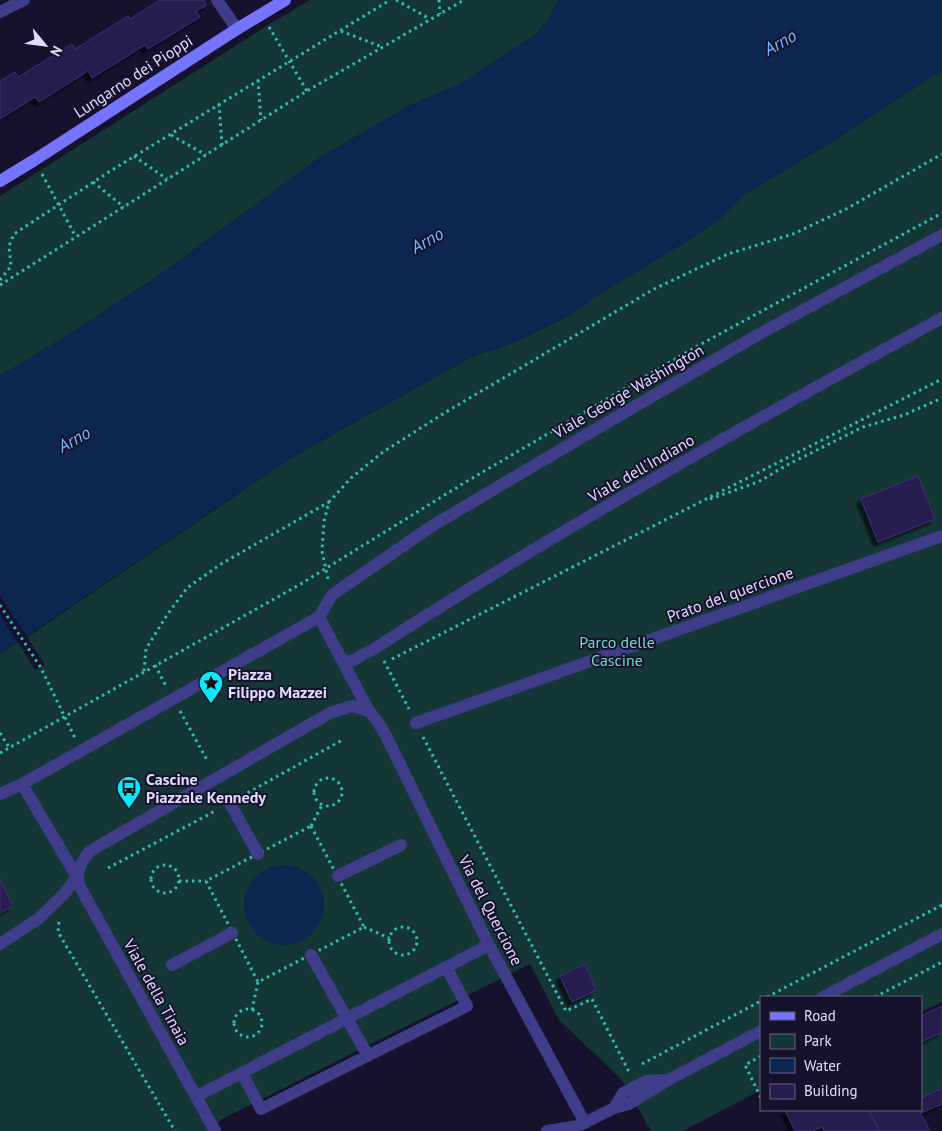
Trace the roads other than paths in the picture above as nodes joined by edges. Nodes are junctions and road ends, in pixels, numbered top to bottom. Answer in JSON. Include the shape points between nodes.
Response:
{"nodes":[{"id":1,"x":24,"y":0,"type":"edge"},
{"id":2,"x":217,"y":0,"type":"edge"},
{"id":3,"x":285,"y":0,"type":"edge"},
{"id":4,"x":1,"y":9,"type":"edge"},
{"id":5,"x":237,"y":29,"type":"junction"},
{"id":6,"x":0,"y":180,"type":"edge"},
{"id":7,"x":942,"y":235,"type":"edge"},
{"id":8,"x":942,"y":318,"type":"edge"},
{"id":9,"x":942,"y":536,"type":"edge"},
{"id":10,"x":319,"y":617,"type":"junction"},
{"id":11,"x":342,"y":660,"type":"junction"},
{"id":12,"x":369,"y":711,"type":"junction"},
{"id":13,"x":416,"y":723,"type":"road end"},
{"id":14,"x":22,"y":784,"type":"junction"},
{"id":15,"x":0,"y":794,"type":"edge"},
{"id":16,"x":230,"y":802,"type":"dead end"},
{"id":17,"x":401,"y":845,"type":"dead end"},
{"id":18,"x":258,"y":854,"type":"road end"},
{"id":19,"x":79,"y":872,"type":"junction"},
{"id":20,"x":338,"y":876,"type":"road end"},
{"id":21,"x":232,"y":933,"type":"road end"},
{"id":22,"x":942,"y":934,"type":"edge"},
{"id":23,"x":0,"y":944,"type":"edge"},
{"id":24,"x":489,"y":945,"type":"junction"},
{"id":25,"x":311,"y":955,"type":"road end"},
{"id":26,"x":172,"y":966,"type":"dead end"},
{"id":27,"x":446,"y":967,"type":"junction"},
{"id":28,"x":825,"y":996,"type":"edge"},
{"id":29,"x":346,"y":1018,"type":"junction"},
{"id":30,"x":760,"y":1032,"type":"edge"},
{"id":31,"x":368,"y":1056,"type":"junction"},
{"id":32,"x":242,"y":1073,"type":"junction"},
{"id":33,"x":197,"y":1096,"type":"junction"},
{"id":34,"x":578,"y":1127,"type":"edge"},
{"id":35,"x":215,"y":1131,"type":"edge"},
{"id":36,"x":547,"y":1131,"type":"edge"}],
"edges":[{"from":1,"to":4,"type":"street"},
{"from":2,"to":5,"type":"street"},
{"from":3,"to":5,"type":"street","name":"Lungarno dei Pioppi"},
{"from":5,"to":6,"type":"street","name":"Lungarno dei Pioppi"},
{"from":7,"to":10,"type":"street","name":"Viale George Washington","via":[[761,333],[432,526],[335,592]]},
{"from":8,"to":11,"type":"street","name":"Viale dell'Indiano","via":[[697,455],[352,661]]},
{"from":9,"to":13,"type":"street","name":"Prato del quercione"},
{"from":10,"to":11,"type":"street"},
{"from":10,"to":14,"type":"street"},
{"from":11,"to":12,"type":"street"},
{"from":12,"to":19,"type":"street","via":[[352,706],[330,713],[90,851]]},
{"from":12,"to":24,"type":"street","name":"Via del Quercione","via":[[386,736]]},
{"from":14,"to":15,"type":"street"},
{"from":14,"to":19,"type":"street"},
{"from":16,"to":18,"type":"street"},
{"from":17,"to":20,"type":"street"},
{"from":19,"to":23,"type":"street","via":[[64,894],[38,919]]},
{"from":19,"to":33,"type":"street","name":"Viale della Tinaia","via":[[79,885]]},
{"from":21,"to":26,"type":"street"},
{"from":22,"to":28,"type":"street"},
{"from":24,"to":27,"type":"street"},
{"from":24,"to":34,"type":"street","name":"Via del Quercione"},
{"from":25,"to":29,"type":"street"},
{"from":27,"to":29,"type":"street"},
{"from":27,"to":31,"type":"street","via":[[467,1006]]},
{"from":29,"to":31,"type":"street"},
{"from":29,"to":32,"type":"street"},
{"from":30,"to":34,"type":"street","via":[[670,1079],[646,1081],[623,1093],[614,1108]]},
{"from":31,"to":32,"type":"street","via":[[261,1109]]},
{"from":32,"to":33,"type":"street"},
{"from":33,"to":35,"type":"street","name":"Viale della Tinaia"},
{"from":34,"to":36,"type":"street"}]}
